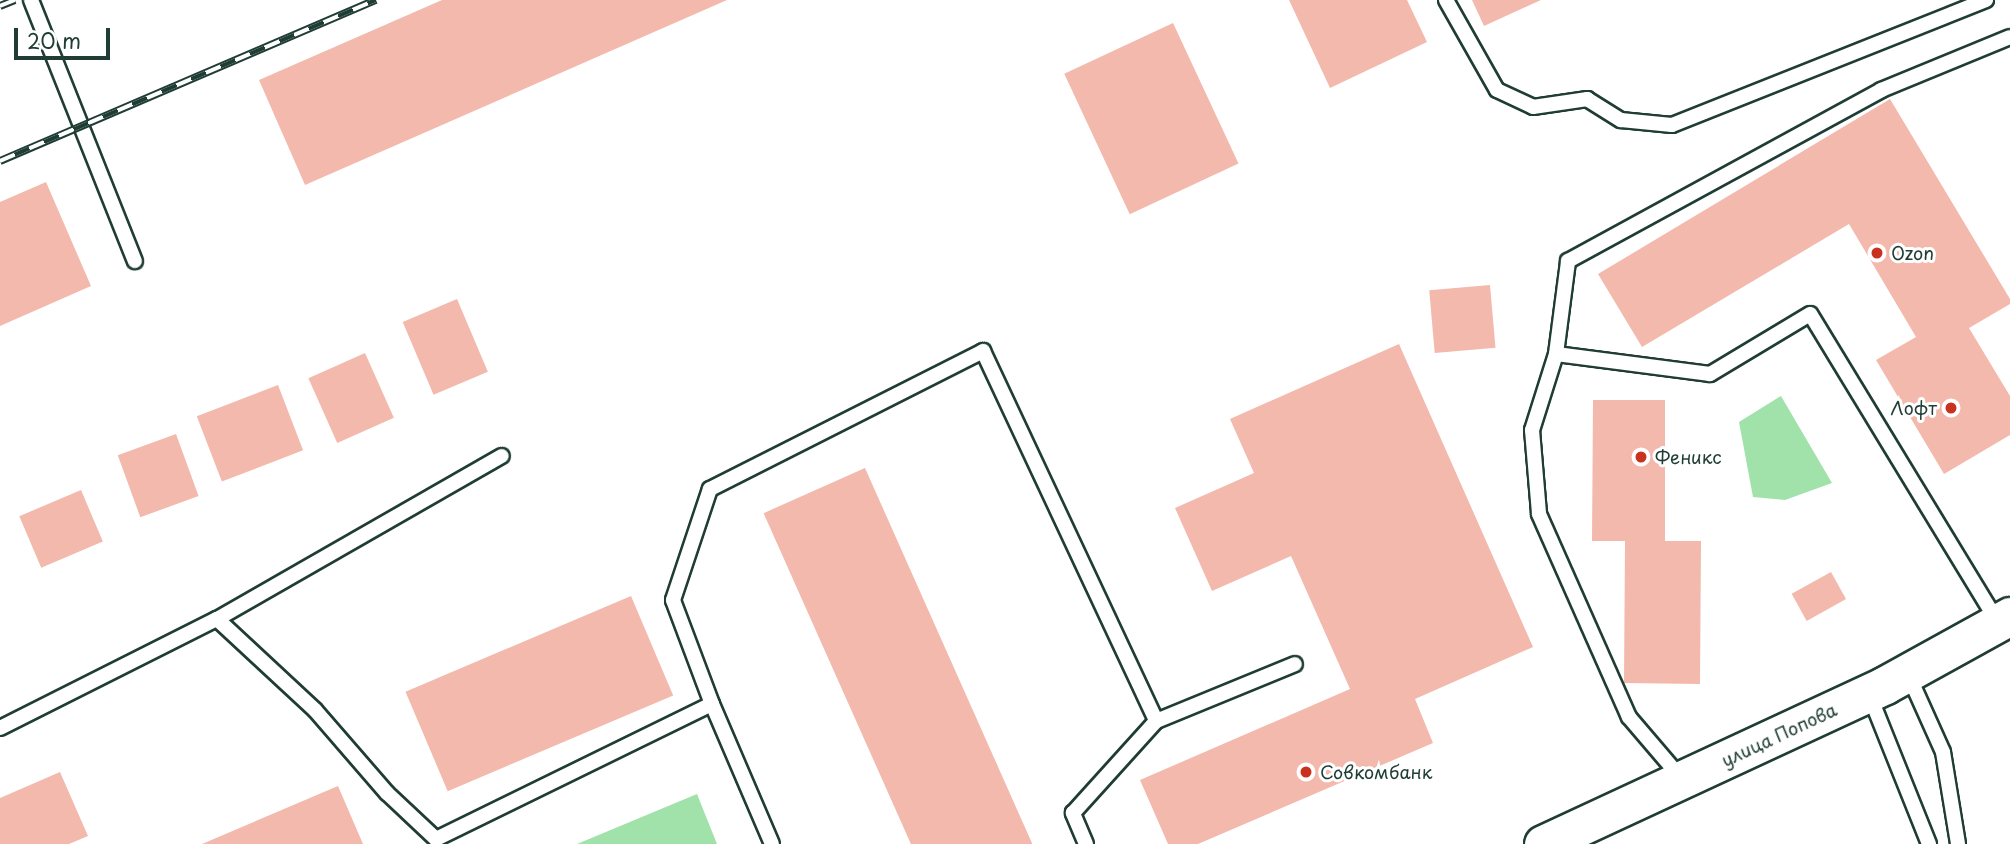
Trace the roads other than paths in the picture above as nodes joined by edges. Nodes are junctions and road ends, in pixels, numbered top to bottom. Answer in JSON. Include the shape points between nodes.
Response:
{"nodes":[{"id":1,"x":31,"y":0,"type":"edge"},
{"id":2,"x":1447,"y":0,"type":"edge"},
{"id":3,"x":1986,"y":0,"type":"edge"},
{"id":4,"x":2010,"y":37,"type":"edge"},
{"id":5,"x":135,"y":261,"type":"dead end"},
{"id":6,"x":1556,"y":354,"type":"junction"},
{"id":7,"x":502,"y":456,"type":"dead end"},
{"id":8,"x":217,"y":619,"type":"junction"},
{"id":9,"x":2005,"y":621,"type":"edge"},
{"id":10,"x":1294,"y":664,"type":"dead end"},
{"id":11,"x":1908,"y":674,"type":"junction"},
{"id":12,"x":1868,"y":693,"type":"junction"},
{"id":13,"x":712,"y":704,"type":"junction"},
{"id":14,"x":1156,"y":721,"type":"junction"},
{"id":15,"x":0,"y":728,"type":"edge"},
{"id":16,"x":1683,"y":780,"type":"junction"},
{"id":17,"x":433,"y":841,"type":"edge"},
{"id":18,"x":772,"y":844,"type":"edge"},
{"id":19,"x":1086,"y":844,"type":"edge"},
{"id":20,"x":1543,"y":844,"type":"edge"},
{"id":21,"x":1929,"y":844,"type":"edge"},
{"id":22,"x":1958,"y":844,"type":"edge"}],
"edges":[{"from":1,"to":5,"type":"lane"},
{"from":2,"to":3,"type":"lane","via":[[1497,90],[1533,107],[1587,99],[1621,120],[1672,125]]},
{"from":4,"to":6,"type":"lane","via":[[1881,90],[1568,261]]},
{"from":6,"to":9,"type":"lane","via":[[1710,374],[1810,314]]},
{"from":6,"to":16,"type":"lane","via":[[1532,430],[1539,514],[1629,717]]},
{"from":7,"to":8,"type":"lane"},
{"from":8,"to":15,"type":"lane"},
{"from":8,"to":17,"type":"lane","via":[[315,710]]},
{"from":9,"to":11,"type":"street","name":"улица Попова"},
{"from":10,"to":14,"type":"lane"},
{"from":11,"to":12,"type":"street","name":"улица Попова"},
{"from":11,"to":22,"type":"lane","via":[[1943,752]]},
{"from":12,"to":16,"type":"street","name":"улица Попова"},
{"from":12,"to":21,"type":"lane"},
{"from":13,"to":14,"type":"lane","via":[[673,600],[710,489],[983,351]]},
{"from":13,"to":17,"type":"lane"},
{"from":13,"to":18,"type":"lane"},
{"from":14,"to":19,"type":"lane","via":[[1073,813]]},
{"from":16,"to":20,"type":"street","name":"улица Попова"}]}
